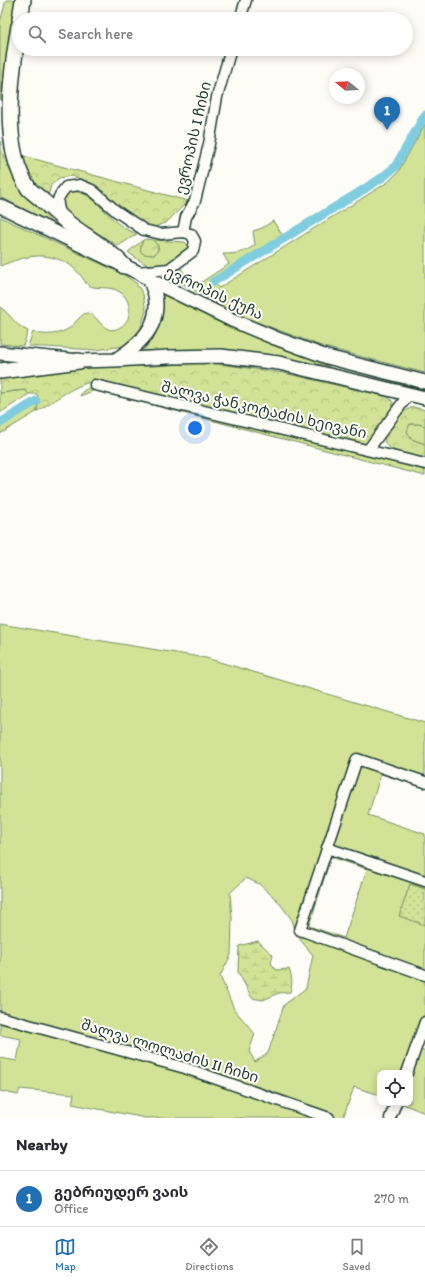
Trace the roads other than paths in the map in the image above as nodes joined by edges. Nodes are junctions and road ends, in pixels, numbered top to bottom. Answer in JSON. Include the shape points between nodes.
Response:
{"nodes":[{"id":1,"x":23,"y":0,"type":"edge"},
{"id":2,"x":246,"y":0,"type":"edge"},
{"id":3,"x":21,"y":12,"type":"edge"},
{"id":4,"x":242,"y":12,"type":"edge"},
{"id":5,"x":14,"y":56,"type":"edge"},
{"id":6,"x":229,"y":56,"type":"edge"},
{"id":7,"x":0,"y":206,"type":"edge"},
{"id":8,"x":61,"y":216,"type":"junction"},
{"id":9,"x":183,"y":232,"type":"junction"},
{"id":10,"x":130,"y":269,"type":"junction"},
{"id":11,"x":150,"y":280,"type":"junction"},
{"id":12,"x":0,"y":354,"type":"edge"},
{"id":13,"x":115,"y":360,"type":"junction"},
{"id":14,"x":79,"y":361,"type":"junction"},
{"id":15,"x":0,"y":371,"type":"edge"},
{"id":16,"x":425,"y":382,"type":"edge"},
{"id":17,"x":95,"y":385,"type":"dead end"},
{"id":18,"x":409,"y":394,"type":"junction"},
{"id":19,"x":425,"y":398,"type":"edge"},
{"id":20,"x":368,"y":450,"type":"junction"},
{"id":21,"x":425,"y":464,"type":"edge"},
{"id":22,"x":425,"y":782,"type":"edge"},
{"id":23,"x":327,"y":848,"type":"junction"},
{"id":24,"x":425,"y":881,"type":"edge"},
{"id":25,"x":425,"y":975,"type":"edge"},
{"id":26,"x":0,"y":1017,"type":"edge"},
{"id":27,"x":425,"y":1022,"type":"edge"},
{"id":28,"x":408,"y":1070,"type":"edge"},
{"id":29,"x":395,"y":1106,"type":"edge"},
{"id":30,"x":329,"y":1118,"type":"edge"},
{"id":31,"x":390,"y":1118,"type":"edge"}],
"edges":[{"from":1,"to":3,"type":"highway"},
{"from":2,"to":4,"type":"street"},
{"from":5,"to":8,"type":"highway","via":[[8,111],[10,144],[18,170],[29,189]]},
{"from":6,"to":9,"type":"street","name":"ევროპის I ჩიხი","via":[[217,97],[195,201],[186,217]]},
{"from":7,"to":10,"type":"main road","name":"ევროპის ქუჩა"},
{"from":8,"to":9,"type":"street","via":[[56,202],[59,194],[66,187],[80,185],[92,190],[116,211],[144,230],[161,234]]},
{"from":8,"to":10,"type":"highway"},
{"from":9,"to":10,"type":"street","via":[[191,234],[195,241],[193,252],[169,269]]},
{"from":10,"to":11,"type":"main road","name":"ევროპის ქუჩა"},
{"from":11,"to":13,"type":"main road","via":[[155,295],[156,311],[151,326],[143,340]]},
{"from":11,"to":16,"type":"main road","name":"ევროპის ქუჩა","via":[[232,320],[326,358]]},
{"from":12,"to":14,"type":"main road"},
{"from":13,"to":14,"type":"main road"},
{"from":13,"to":18,"type":"main road","via":[[168,356],[229,357],[279,363]]},
{"from":14,"to":15,"type":"highway"},
{"from":17,"to":20,"type":"street","name":"შალვა ჭანკოტაძის ხეივანი"},
{"from":18,"to":19,"type":"main road"},
{"from":18,"to":20,"type":"street"},
{"from":20,"to":21,"type":"street","name":"შალვა ჭანკოტაძის ხეივანი"},
{"from":22,"to":23,"type":"street","via":[[357,759]]},
{"from":23,"to":24,"type":"street"},
{"from":23,"to":25,"type":"street","via":[[300,930]]},
{"from":26,"to":30,"type":"street","name":"შალვა ლოლაძის II ჩიხი","via":[[186,1068]]},
{"from":27,"to":28,"type":"street"},
{"from":29,"to":31,"type":"street"}]}
